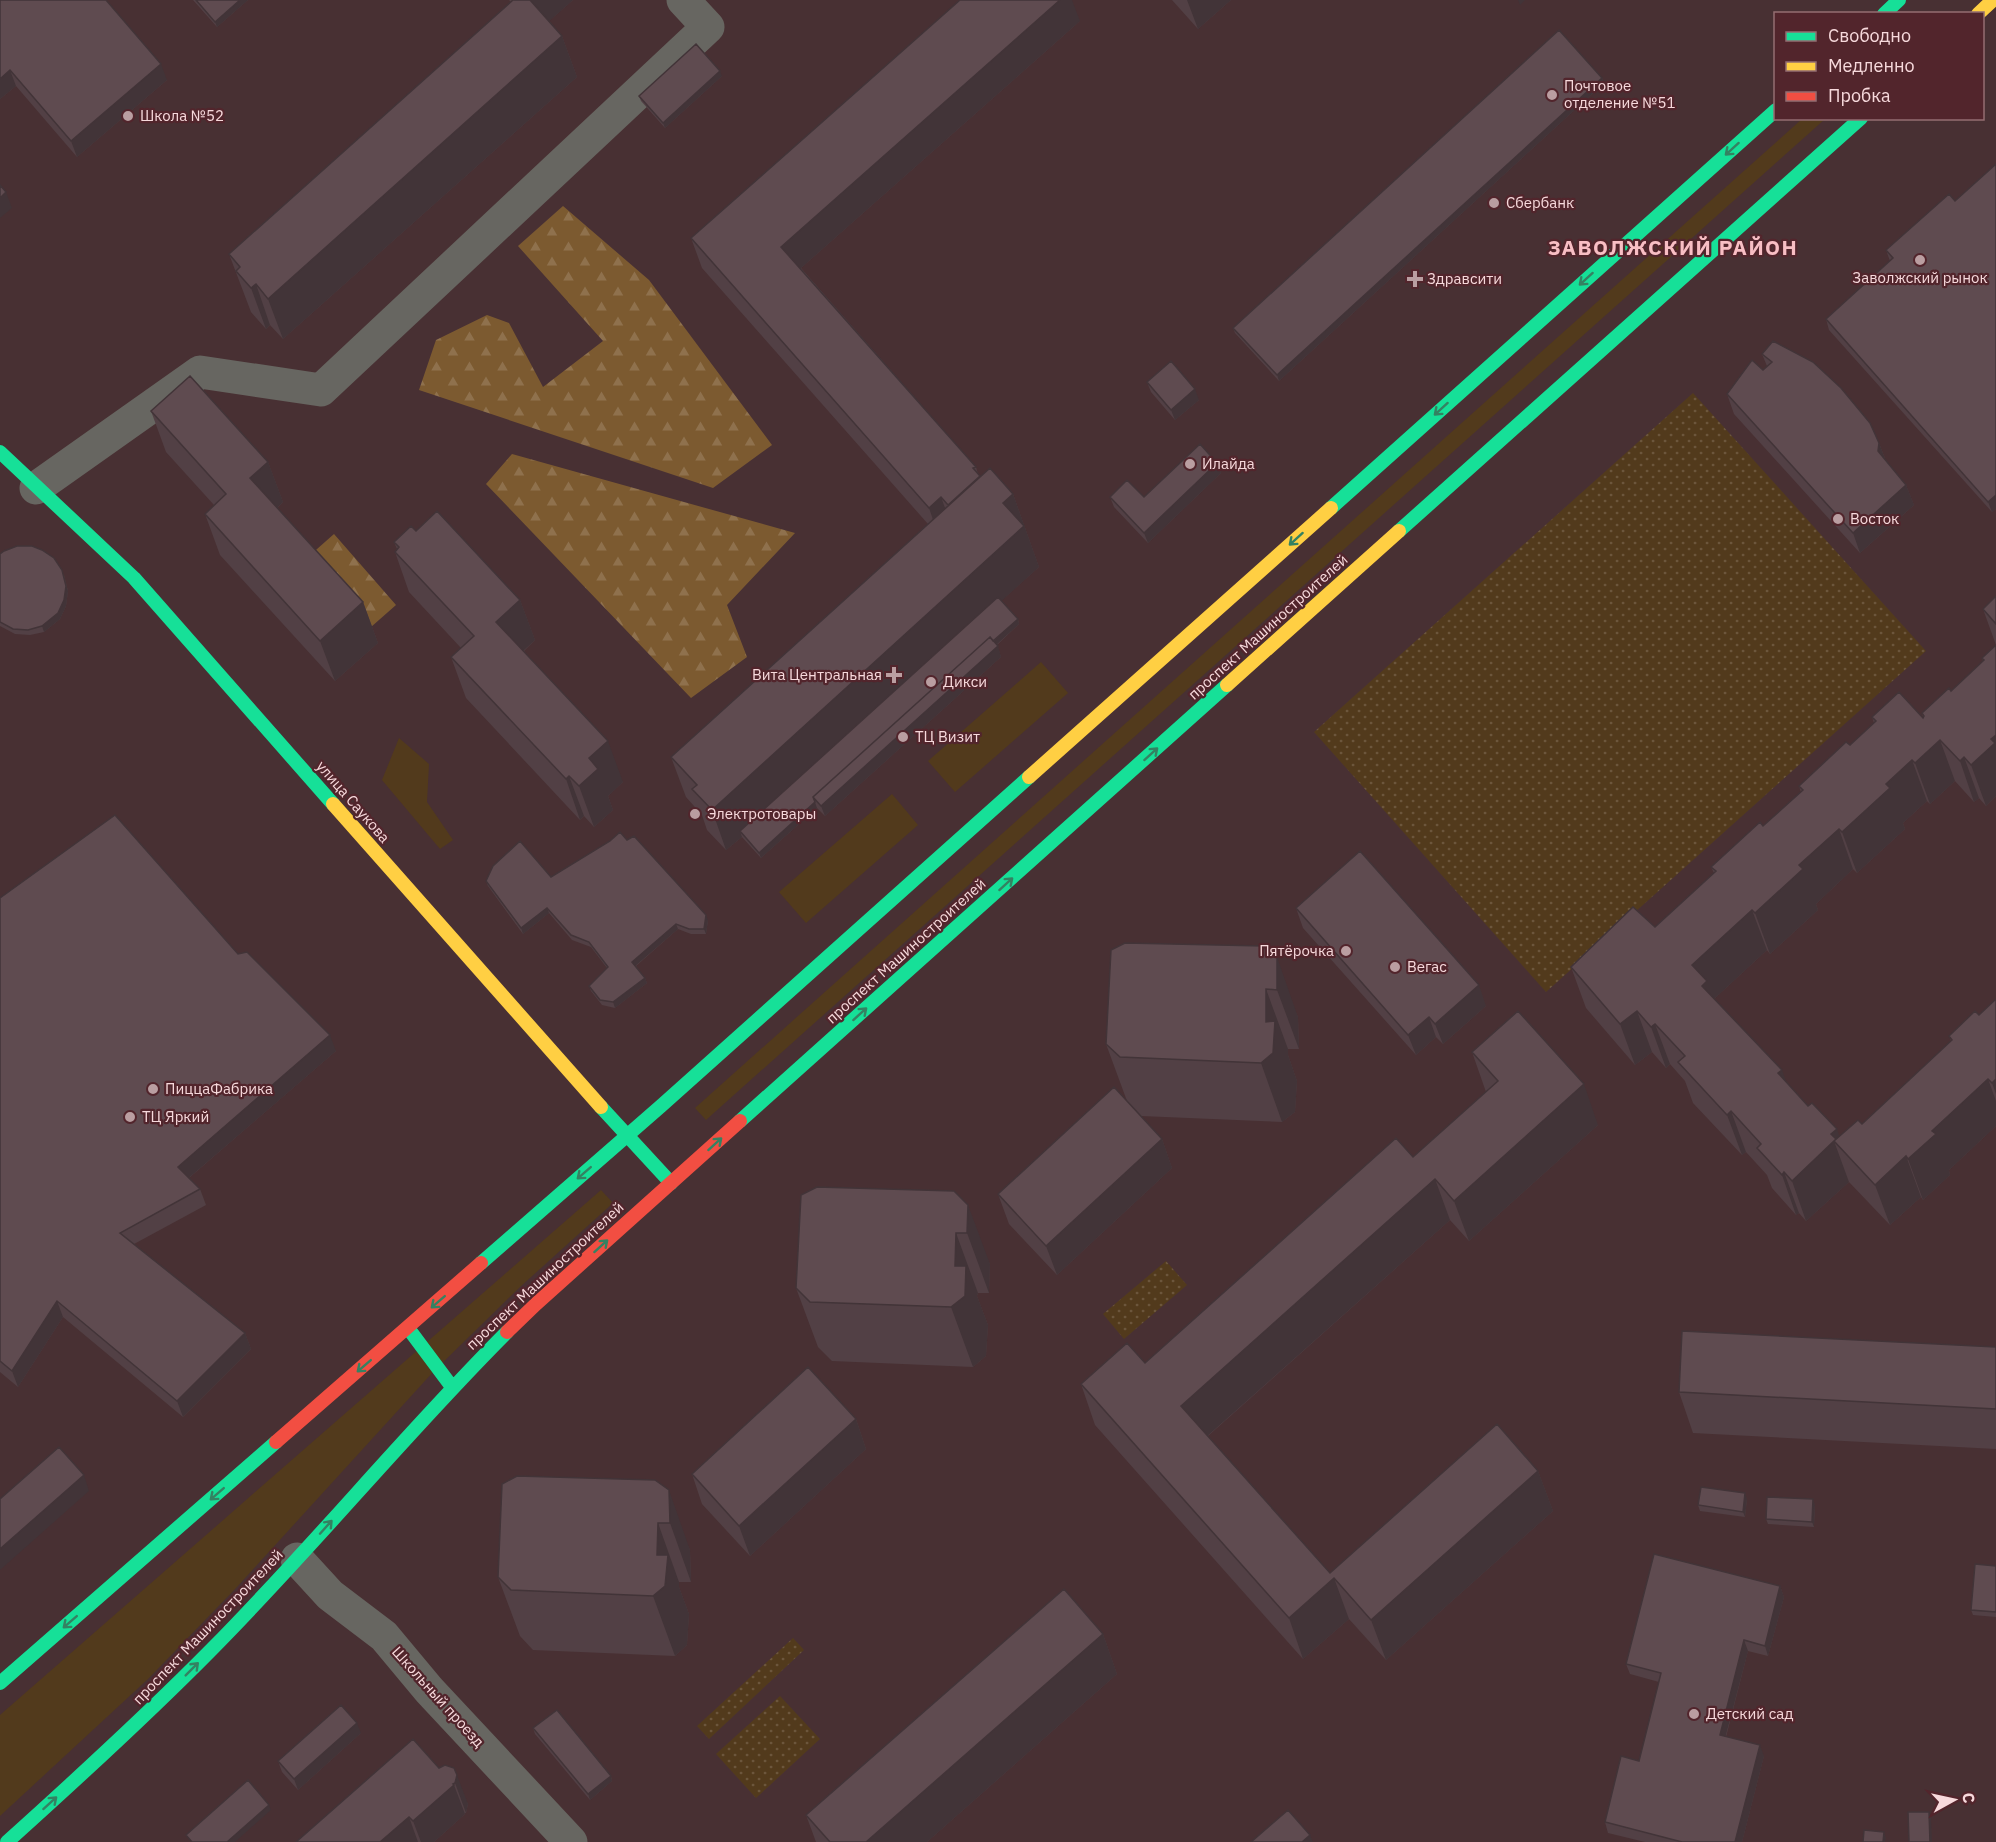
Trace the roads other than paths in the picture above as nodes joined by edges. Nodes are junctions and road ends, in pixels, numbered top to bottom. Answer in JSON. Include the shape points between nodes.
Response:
{"nodes":[{"id":1,"x":683,"y":0,"type":"edge"},
{"id":2,"x":1899,"y":0,"type":"edge"},
{"id":3,"x":1993,"y":0,"type":"edge"},
{"id":4,"x":1886,"y":12,"type":"edge"},
{"id":5,"x":1980,"y":12,"type":"edge"},
{"id":6,"x":1774,"y":112,"type":"edge"},
{"id":7,"x":1859,"y":120,"type":"edge"},
{"id":8,"x":0,"y":453,"type":"edge"},
{"id":9,"x":36,"y":488,"type":"junction"},
{"id":10,"x":628,"y":1135,"type":"junction"},
{"id":11,"x":671,"y":1183,"type":"junction"},
{"id":12,"x":408,"y":1328,"type":"junction"},
{"id":13,"x":452,"y":1387,"type":"junction"},
{"id":14,"x":297,"y":1559,"type":"junction"},
{"id":15,"x":0,"y":1683,"type":"edge"},
{"id":16,"x":7,"y":1842,"type":"edge"},
{"id":17,"x":571,"y":1842,"type":"edge"}],
"edges":[{"from":1,"to":9,"type":"street","via":[[708,27],[321,390],[200,372]]},
{"from":2,"to":4,"type":"main road"},
{"from":3,"to":5,"type":"main road"},
{"from":6,"to":10,"type":"main road","one_way":true},
{"from":11,"to":7,"type":"main road","name":"проспект Машиностроителей","one_way":true},
{"from":8,"to":9,"type":"main road","name":"улица Саукова"},
{"from":9,"to":10,"type":"main road","name":"улица Саукова","via":[[134,578]]},
{"from":10,"to":11,"type":"main road","name":"улица Саукова"},
{"from":10,"to":12,"type":"main road","one_way":true},
{"from":13,"to":11,"type":"main road","name":"проспект Машиностроителей","one_way":true,"via":[[544,1297]]},
{"from":12,"to":13,"type":"main road"},
{"from":12,"to":15,"type":"main road","one_way":true},
{"from":14,"to":13,"type":"main road","name":"проспект Машиностроителей","one_way":true},
{"from":16,"to":14,"type":"main road","name":"проспект Машиностроителей","one_way":true,"via":[[116,1744]]},
{"from":14,"to":17,"type":"street","name":"Школьный проезд","via":[[330,1595],[384,1636]]}]}
